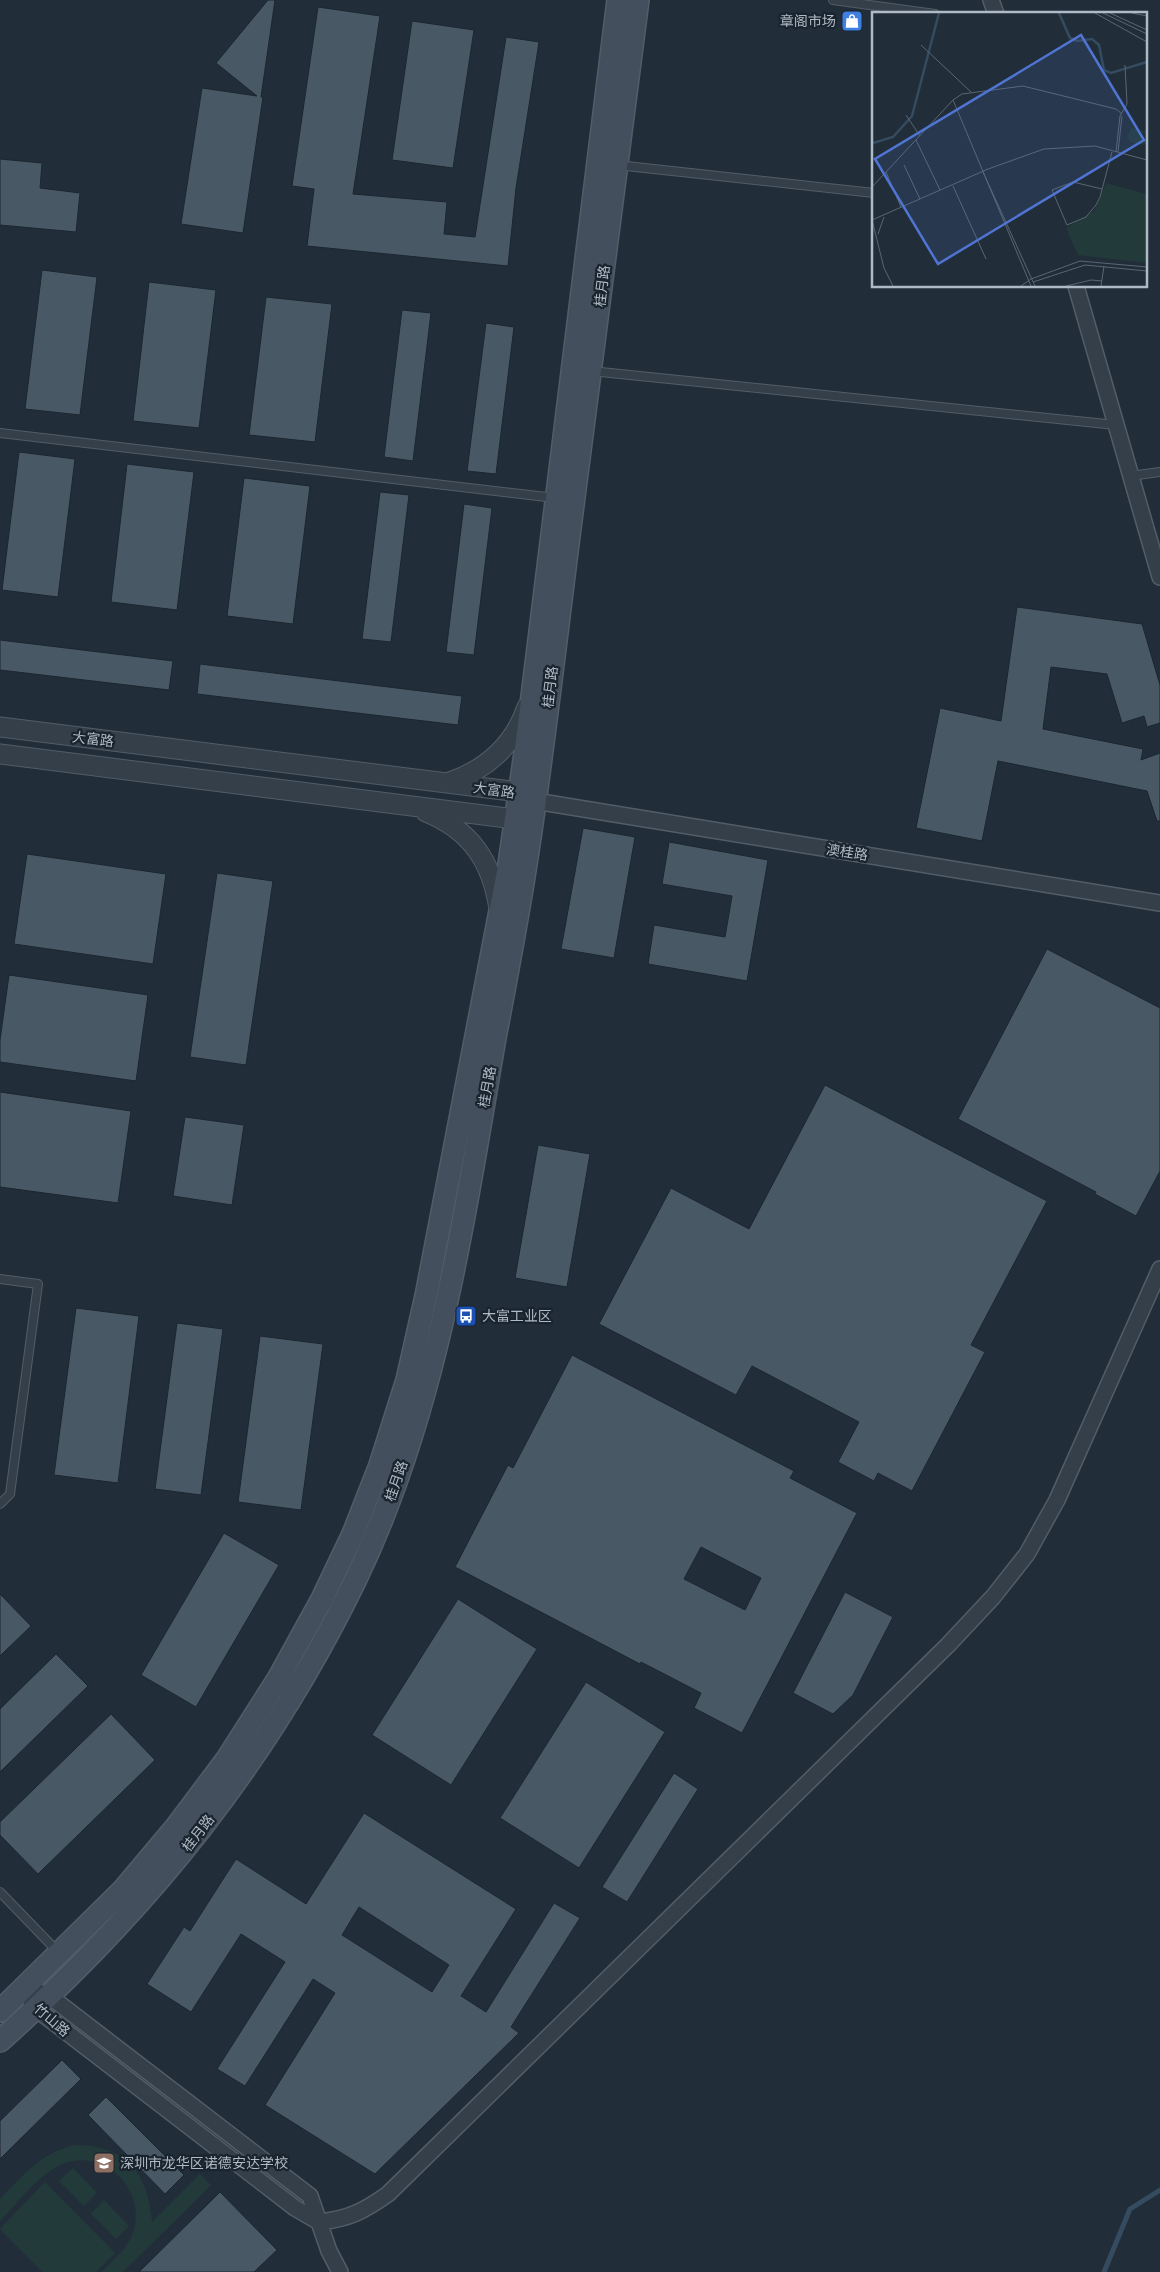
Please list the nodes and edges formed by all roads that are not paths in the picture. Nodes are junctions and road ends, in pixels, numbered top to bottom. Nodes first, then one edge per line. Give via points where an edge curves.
1 (618, 0) edge
2 (638, 0) edge
3 (834, 0) edge
4 (991, 0) edge
5 (921, 12) edge
6 (995, 12) edge
7 (617, 165) junction
8 (872, 193) edge
9 (1077, 288) edge
10 (591, 371) junction
11 (1116, 425) junction
12 (0, 433) edge
13 (1160, 472) edge
14 (1130, 476) junction
15 (556, 498) junction
16 (1160, 578) edge
17 (532, 694) junction
18 (0, 727) edge
19 (0, 754) edge
20 (363, 773) junction
21 (446, 783) junction
22 (527, 797) junction
23 (360, 799) junction
24 (409, 805) junction
25 (515, 819) junction
26 (1160, 903) edge
27 (499, 913) junction
28 (1160, 1269) edge
29 (0, 1279) edge
30 (0, 1504) edge
31 (0, 1892) edge
32 (60, 1953) junction
33 (25, 1987) junction
34 (41, 2001) junction
35 (0, 2011) edge
36 (0, 2041) edge
37 (319, 2222) junction
38 (340, 2272) edge

1 - 15 main road, 桂月路
2 - 7 main road, 桂月路
3 - 5 lane
4 - 6 street
7 - 8 lane
7 - 10 main road, 桂月路
9 - 11 street
10 - 11 lane
10 - 22 main road, 桂月路
11 - 14 street
12 - 15 lane
13 - 14 lane
14 - 16 street
15 - 17 main road, 桂月路
17 - 21 street via 516,730 500,754 467,776
17 - 22 main road, 桂月路
18 - 20 street, 大富路
19 - 23 street, 大富路
20 - 21 street, 大富路
20 - 23 street
21 - 22 street, 大富路
22 - 25 main road, 桂月路
22 - 26 street, 澳桂路
22 - 34 main road, 桂月路 via 526,866 456,1262 439,1342 388,1506 318,1652 232,1788 138,1905
23 - 24 street, 大富路
24 - 25 street, 大富路
24 - 27 street via 448,824 472,843 486,862 495,884
25 - 27 main road, 桂月路
27 - 32 main road, 桂月路 via 407,1380 353,1534 278,1679 226,1759 124,1890
28 - 37 street via 1057,1500 1027,1554 993,1597 948,1645 388,2194 366,2210 342,2219
29 - 30 lane via 38,1284 10,1494
31 - 32 lane
32 - 33 main road, 桂月路
33 - 34 street, 竹山路
33 - 35 main road, 桂月路
34 - 36 main road, 桂月路
34 - 37 street, 竹山路 via 287,2202
37 - 38 street

